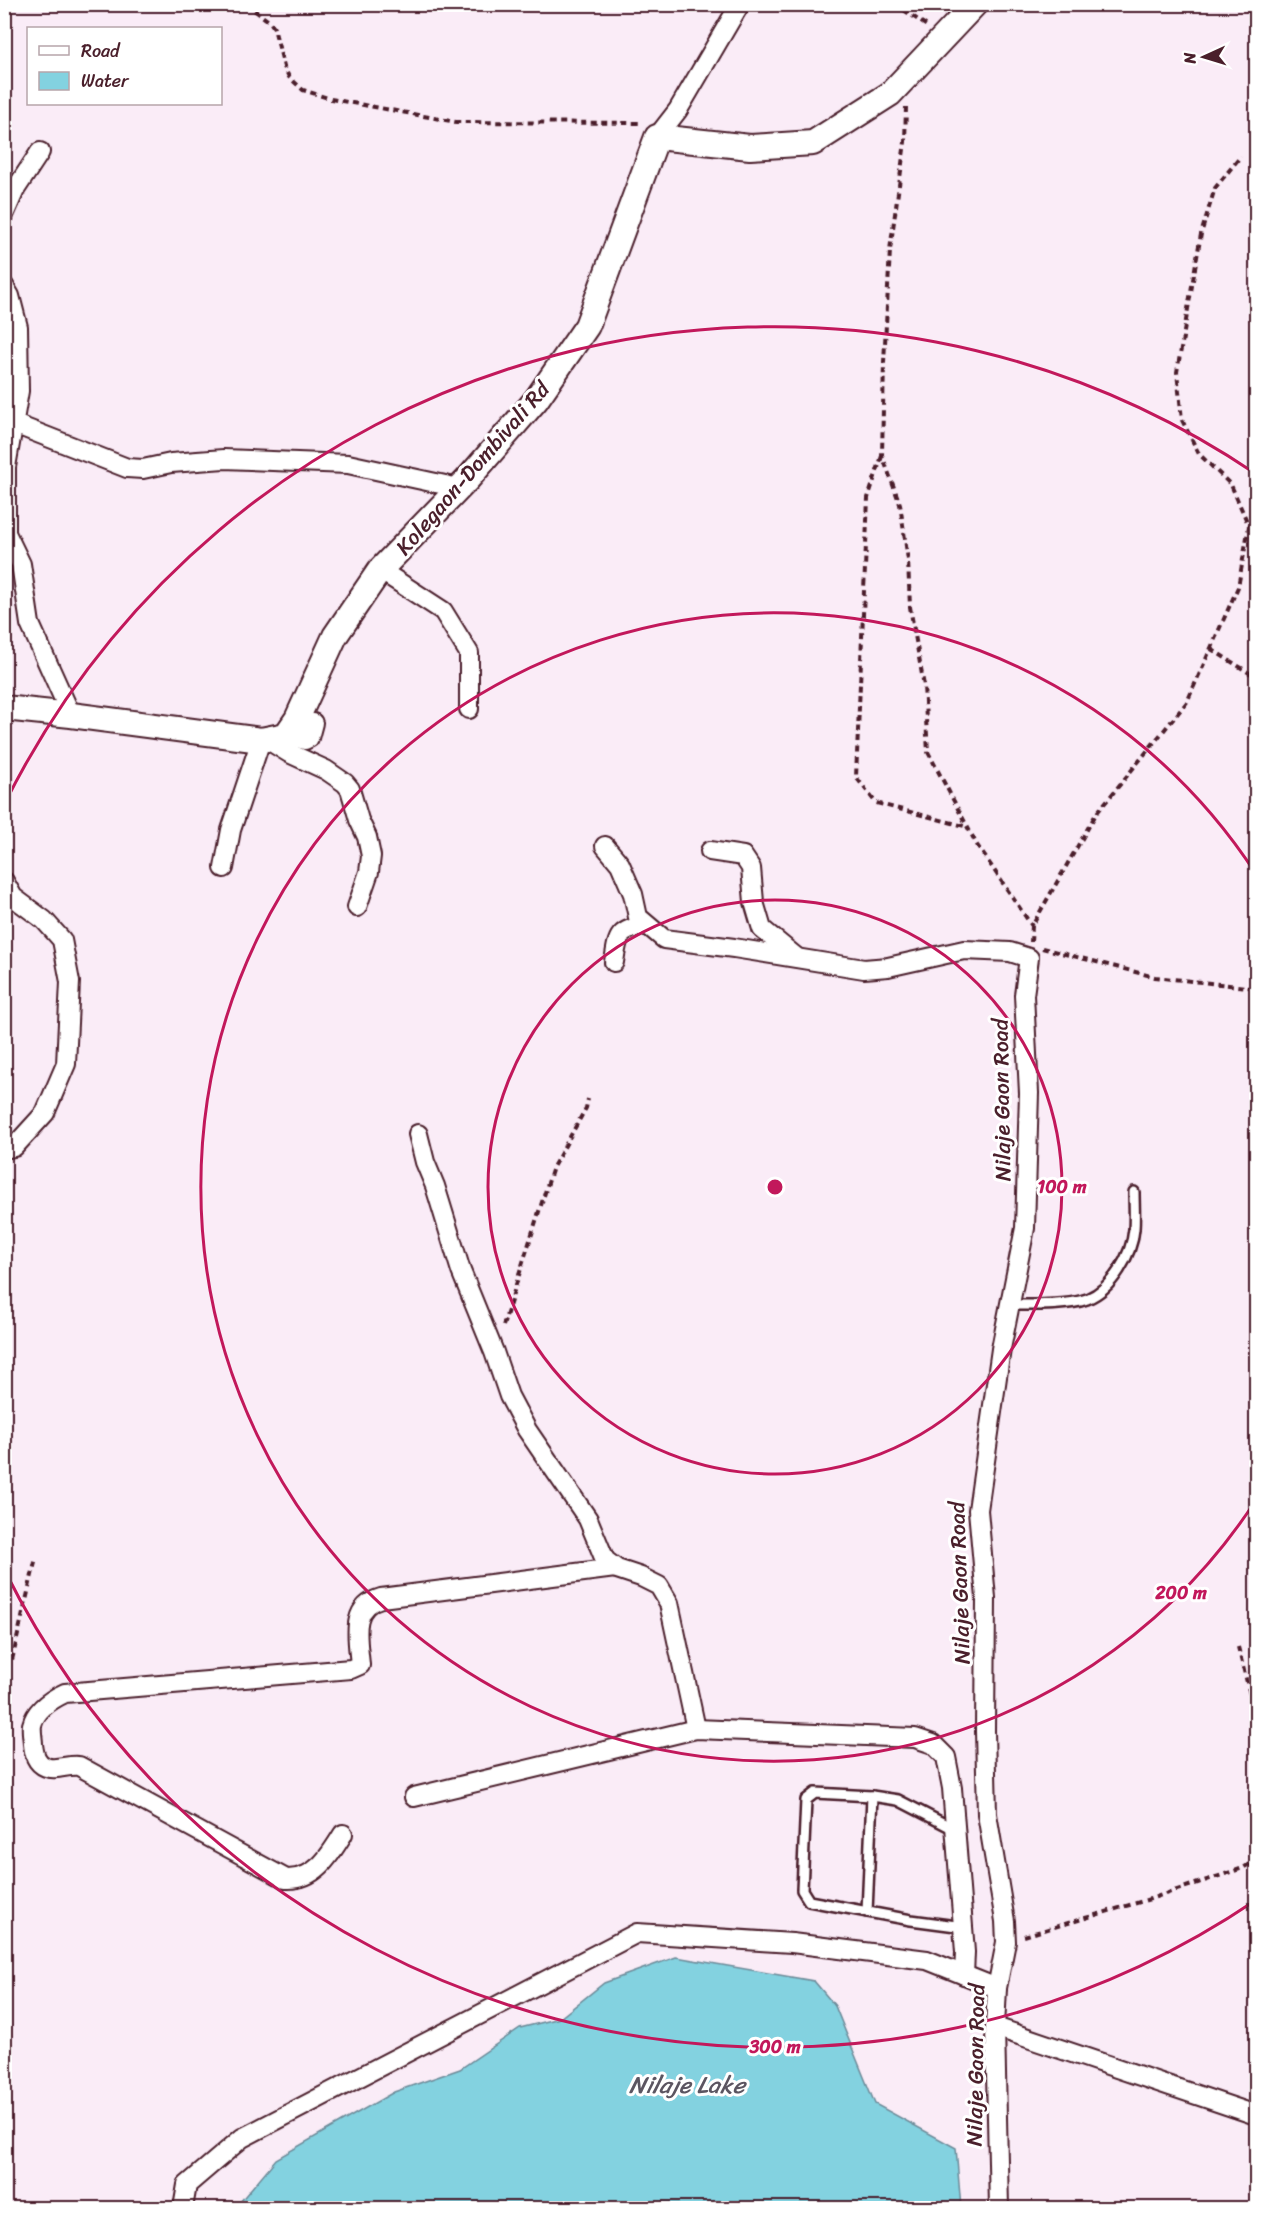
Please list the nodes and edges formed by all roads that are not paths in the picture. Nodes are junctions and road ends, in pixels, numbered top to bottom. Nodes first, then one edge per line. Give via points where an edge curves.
1 (740, 4) edge
2 (975, 4) edge
3 (663, 130) junction
4 (40, 152) dead end
5 (4, 215) edge
6 (4, 286) edge
7 (11, 359) edge
8 (12, 423) junction
9 (459, 488) junction
10 (8, 548) edge
11 (380, 570) junction
12 (4, 708) edge
13 (469, 709) dead end
14 (71, 715) junction
15 (313, 723) dead end
16 (272, 738) junction
17 (605, 846) dead end
18 (710, 851) dead end
19 (224, 868) dead end
20 (4, 881) edge
21 (357, 907) dead end
22 (646, 925) junction
23 (797, 958) junction
24 (614, 962) dead end
25 (417, 1134) dead end
26 (4, 1149) edge
27 (1134, 1192) dead end
28 (1010, 1305) junction
29 (615, 1568) junction
30 (696, 1729) junction
31 (872, 1796) junction
32 (414, 1797) dead end
33 (954, 1804) junction
34 (987, 1807) junction
35 (956, 1830) junction
36 (343, 1834) dead end
37 (867, 1911) junction
38 (964, 1927) junction
39 (964, 1975) junction
40 (997, 1988) junction
41 (995, 2026) junction
42 (1257, 2115) edge
43 (183, 2208) edge
44 (999, 2208) edge

1 - 3 street
2 - 3 street via 890,94 813,142 750,147
3 - 9 street, Kolegaon-Dombivali Rd via 587,326 536,400
4 - 5 street
6 - 7 street via 18,327
7 - 8 street via 19,391
8 - 9 street via 127,468 224,459 348,464
8 - 10 street via 6,467
9 - 11 street, Kolegaon-Dombivali Rd
10 - 14 street via 21,564 30,624
11 - 13 street via 443,610 470,652
11 - 16 street, Kolegaon-Dombivali Rd via 335,636 297,719
12 - 14 street
14 - 16 street
15 - 16 street via 305,740
16 - 19 street via 231,830
16 - 21 street via 289,753 326,770 350,789 371,856
17 - 22 street via 620,864 638,917
18 - 23 street via 743,856 751,868 754,902 762,929
20 - 26 street via 13,897 44,920 62,940 70,982 66,1064 45,1113 14,1147
22 - 23 street via 664,939
22 - 24 street via 627,929 618,936
23 - 28 street, Nilaje Gaon Road via 864,969 888,968 964,950 1030,951 1024,995 1029,1093 1025,1228
25 - 29 street via 461,1271 509,1396 527,1430 588,1519 605,1560
27 - 28 lane via 1134,1231 1125,1259 1100,1293 1086,1300
28 - 34 street, Nilaje Gaon Road via 978,1510 986,1598
29 - 30 street via 659,1586 669,1603
29 - 36 street via 368,1601 360,1613 357,1631 360,1665 351,1669 65,1693 52,1698 32,1725 34,1754 41,1764 49,1768 79,1766 286,1879 299,1880 313,1874
30 - 32 street
30 - 33 street via 915,1738 933,1744 946,1756
31 - 35 lane via 898,1800
31 - 37 lane
31 - 37 lane via 815,1793 806,1800 802,1890 809,1901
33 - 34 street
33 - 35 street
34 - 40 street, Nilaje Gaon Road via 1005,1921 1006,1942
35 - 38 street
37 - 38 lane
38 - 39 street
39 - 40 street
39 - 43 street via 927,1960 792,1943 637,1933 242,2138 187,2185
40 - 41 street, Nilaje Gaon Road
41 - 42 street
41 - 44 street, Nilaje Gaon Road

